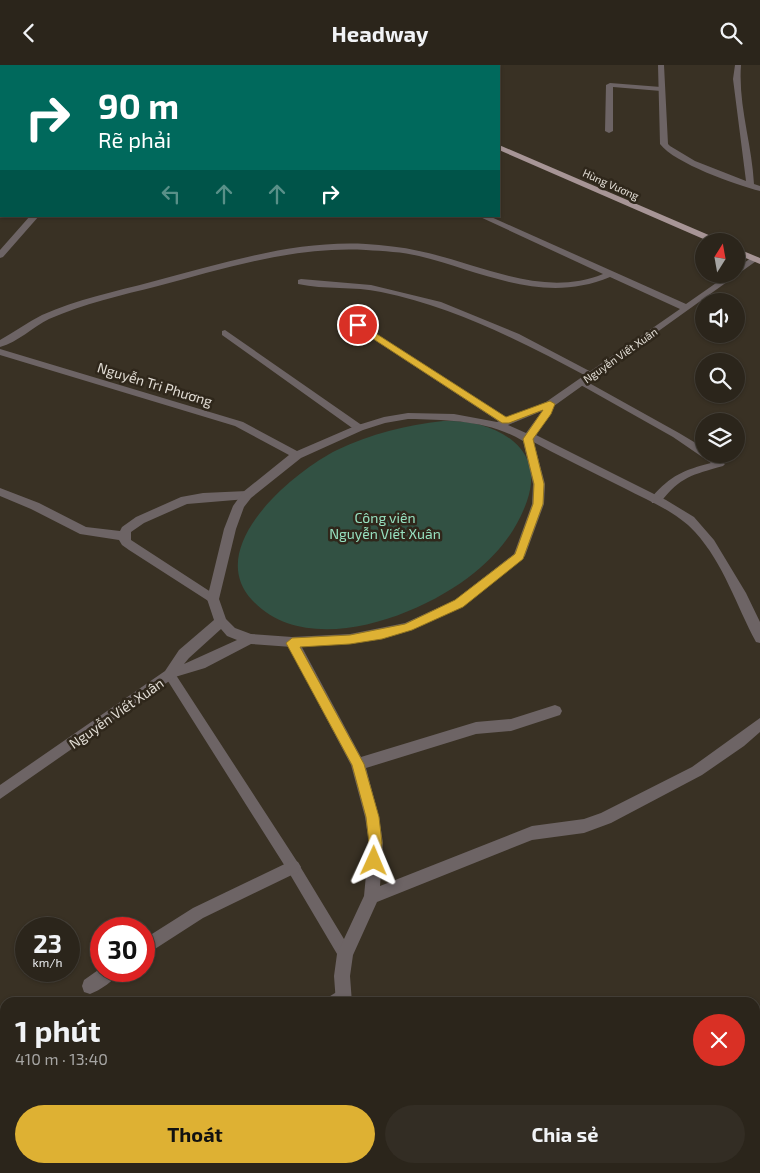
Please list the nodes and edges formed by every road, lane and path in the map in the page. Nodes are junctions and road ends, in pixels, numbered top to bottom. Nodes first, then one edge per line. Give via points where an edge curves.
1 (661, 65) edge
2 (738, 65) edge
3 (609, 77) dead end
4 (610, 85) junction
5 (661, 89) junction
6 (609, 131) dead end
7 (500, 147) edge
8 (750, 185) junction
9 (760, 189) edge
10 (34, 217) edge
11 (484, 217) edge
12 (697, 233) edge
13 (0, 255) edge
14 (745, 255) edge
15 (758, 260) edge
16 (745, 267) edge
17 (610, 274) junction
18 (301, 282) dead end
19 (721, 283) edge
20 (686, 308) junction
21 (358, 325) dead end
22 (225, 333) dead end
23 (0, 344) edge
24 (0, 352) edge
25 (592, 375) junction
26 (582, 382) junction
27 (550, 404) junction
28 (502, 423) junction
29 (359, 428) junction
30 (529, 437) junction
31 (695, 447) edge
32 (297, 455) junction
33 (719, 463) edge
34 (0, 492) edge
35 (247, 495) junction
36 (656, 500) junction
37 (124, 536) junction
38 (213, 599) junction
39 (221, 621) junction
40 (760, 638) edge
41 (250, 639) junction
42 (292, 643) junction
43 (171, 674) junction
44 (555, 711) dead end
45 (758, 729) edge
46 (358, 764) junction
47 (0, 793) edge
48 (293, 867) junction
49 (372, 897) junction
50 (155, 941) edge
51 (345, 954) junction
52 (97, 982) edge
53 (90, 987) dead end
54 (340, 997) edge

1 - 5 street
2 - 8 street via 738,92 750,165
3 - 4 street
4 - 5 street
4 - 6 street
5 - 8 street via 667,148 692,163
7 - 12 main road, Hùng Vương
8 - 9 street
10 - 13 street
11 - 17 street
14 - 15 main road
15 - 16 street, Nguyễn Viết Xuân
17 - 20 street
17 - 23 street via 588,283 554,285 518,281 418,253 366,247 316,248 249,259 106,297 46,317
18 - 25 street via 366,287 419,298 498,326
19 - 20 street, Nguyễn Viết Xuân
20 - 25 street, Nguyễn Viết Xuân
21 - 28 street
22 - 29 street
24 - 32 street, Nguyễn Tri Phương via 239,424
25 - 26 street, Nguyễn Viết Xuân
26 - 27 street, Nguyễn Viết Xuân
26 - 31 lane
27 - 28 street, Nguyễn Viết Xuân
27 - 30 street
28 - 29 street via 444,415 408,415
28 - 30 street
29 - 32 street
30 - 36 street
30 - 42 street via 539,484 538,504 520,556 459,603 408,627 350,639
32 - 35 street
33 - 36 lane via 681,474
34 - 37 street via 84,531
35 - 37 street via 185,500 140,520
35 - 38 street via 230,529
36 - 40 street via 691,521 706,539 753,617
37 - 38 street via 133,547
38 - 39 street
39 - 41 street via 231,632
39 - 43 street, Nguyễn Viết Xuân via 184,654
41 - 42 street
41 - 43 street
42 - 46 street
43 - 47 street, Nguyễn Viết Xuân
43 - 48 lane
44 - 46 street via 511,725 476,728
45 - 49 street via 697,771 595,823 532,833
46 - 49 street via 376,843
48 - 50 street via 198,913
48 - 51 lane
49 - 51 street
51 - 54 street
52 - 53 street

